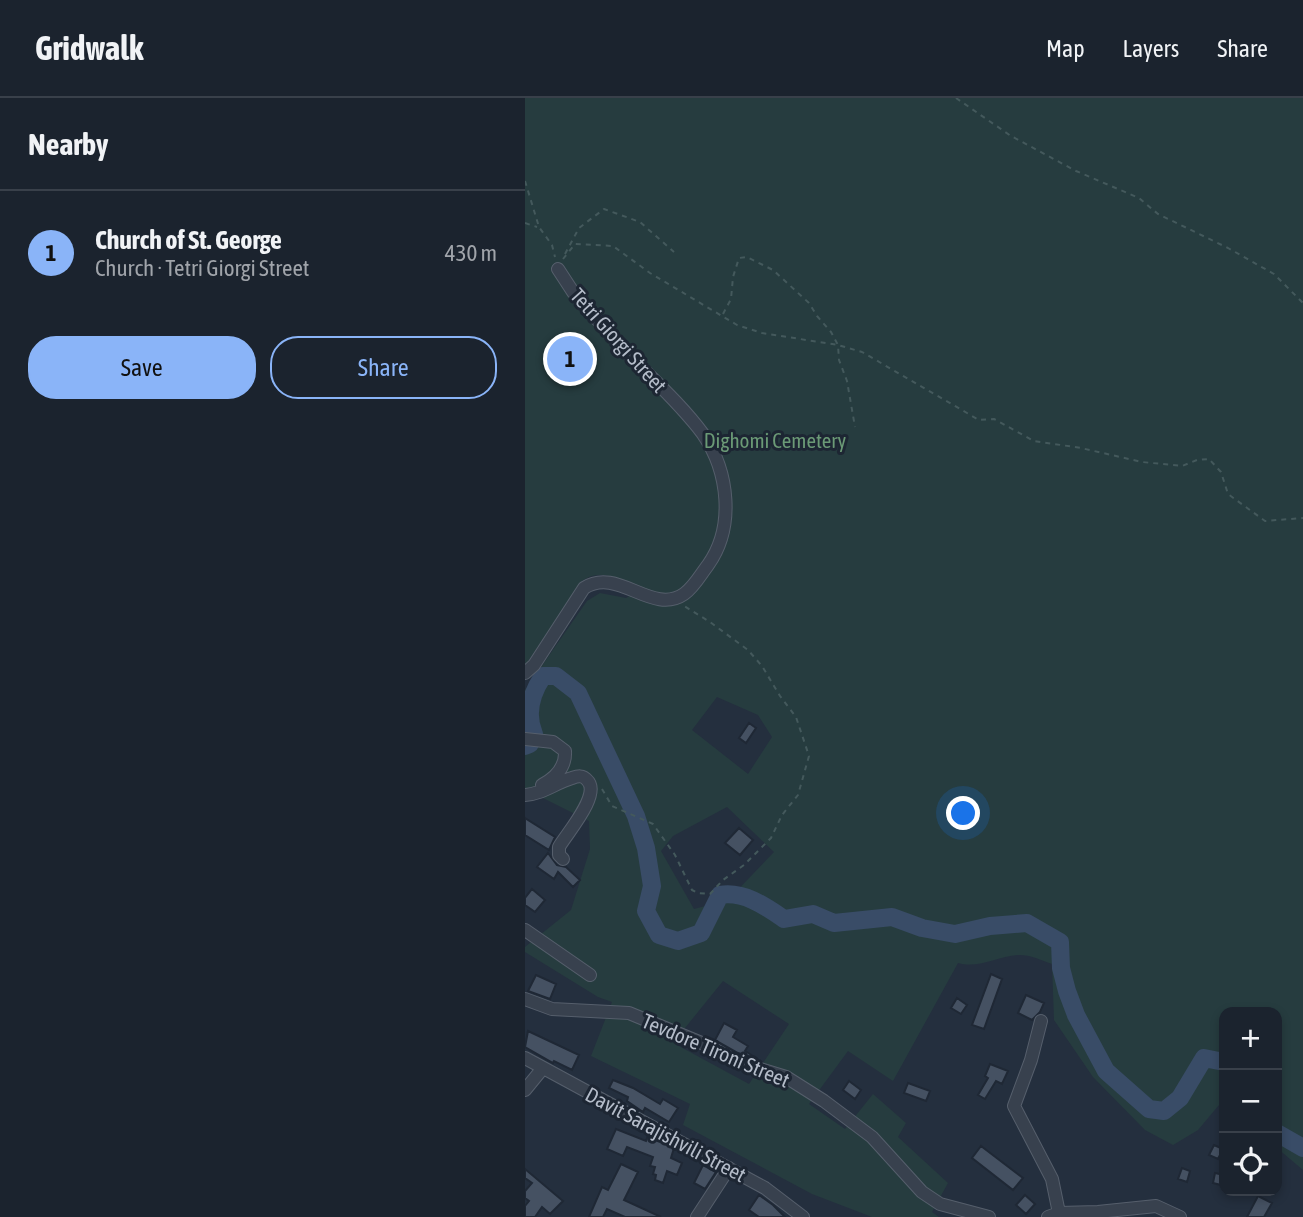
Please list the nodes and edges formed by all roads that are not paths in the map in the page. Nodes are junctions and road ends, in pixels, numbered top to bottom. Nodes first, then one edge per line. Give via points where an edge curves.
1 (558, 269) road end
2 (525, 673) edge
3 (525, 739) edge
4 (525, 789) edge
5 (525, 795) edge
6 (563, 859) dead end
7 (525, 930) edge
8 (590, 975) dead end
9 (525, 999) edge
10 (1041, 1021) dead end
11 (525, 1058) edge
12 (543, 1068) junction
13 (525, 1090) edge
14 (729, 1168) junction
15 (1053, 1215) edge
16 (697, 1217) edge
17 (803, 1217) edge
18 (989, 1217) edge
19 (1180, 1217) edge

1 - 2 street, Tetri Giorgi Street via 573,292 704,436 725,492 725,529 715,555 684,594 658,599 594,581 583,588
3 - 4 street via 553,742 565,751 562,768 544,784
5 - 6 street via 574,777 589,780 591,796 559,847
7 - 8 street
9 - 18 street, Tevdore Tironi Street via 552,1009 629,1013 735,1061 786,1077 872,1137 922,1192 940,1204
10 - 15 street via 1014,1106 1052,1179
11 - 12 street, Davit Sarajishvili Street
12 - 13 street
12 - 14 street, Davit Sarajishvili Street
14 - 16 street
14 - 17 street, Davit Sarajishvili Street
15 - 19 street via 1156,1206

